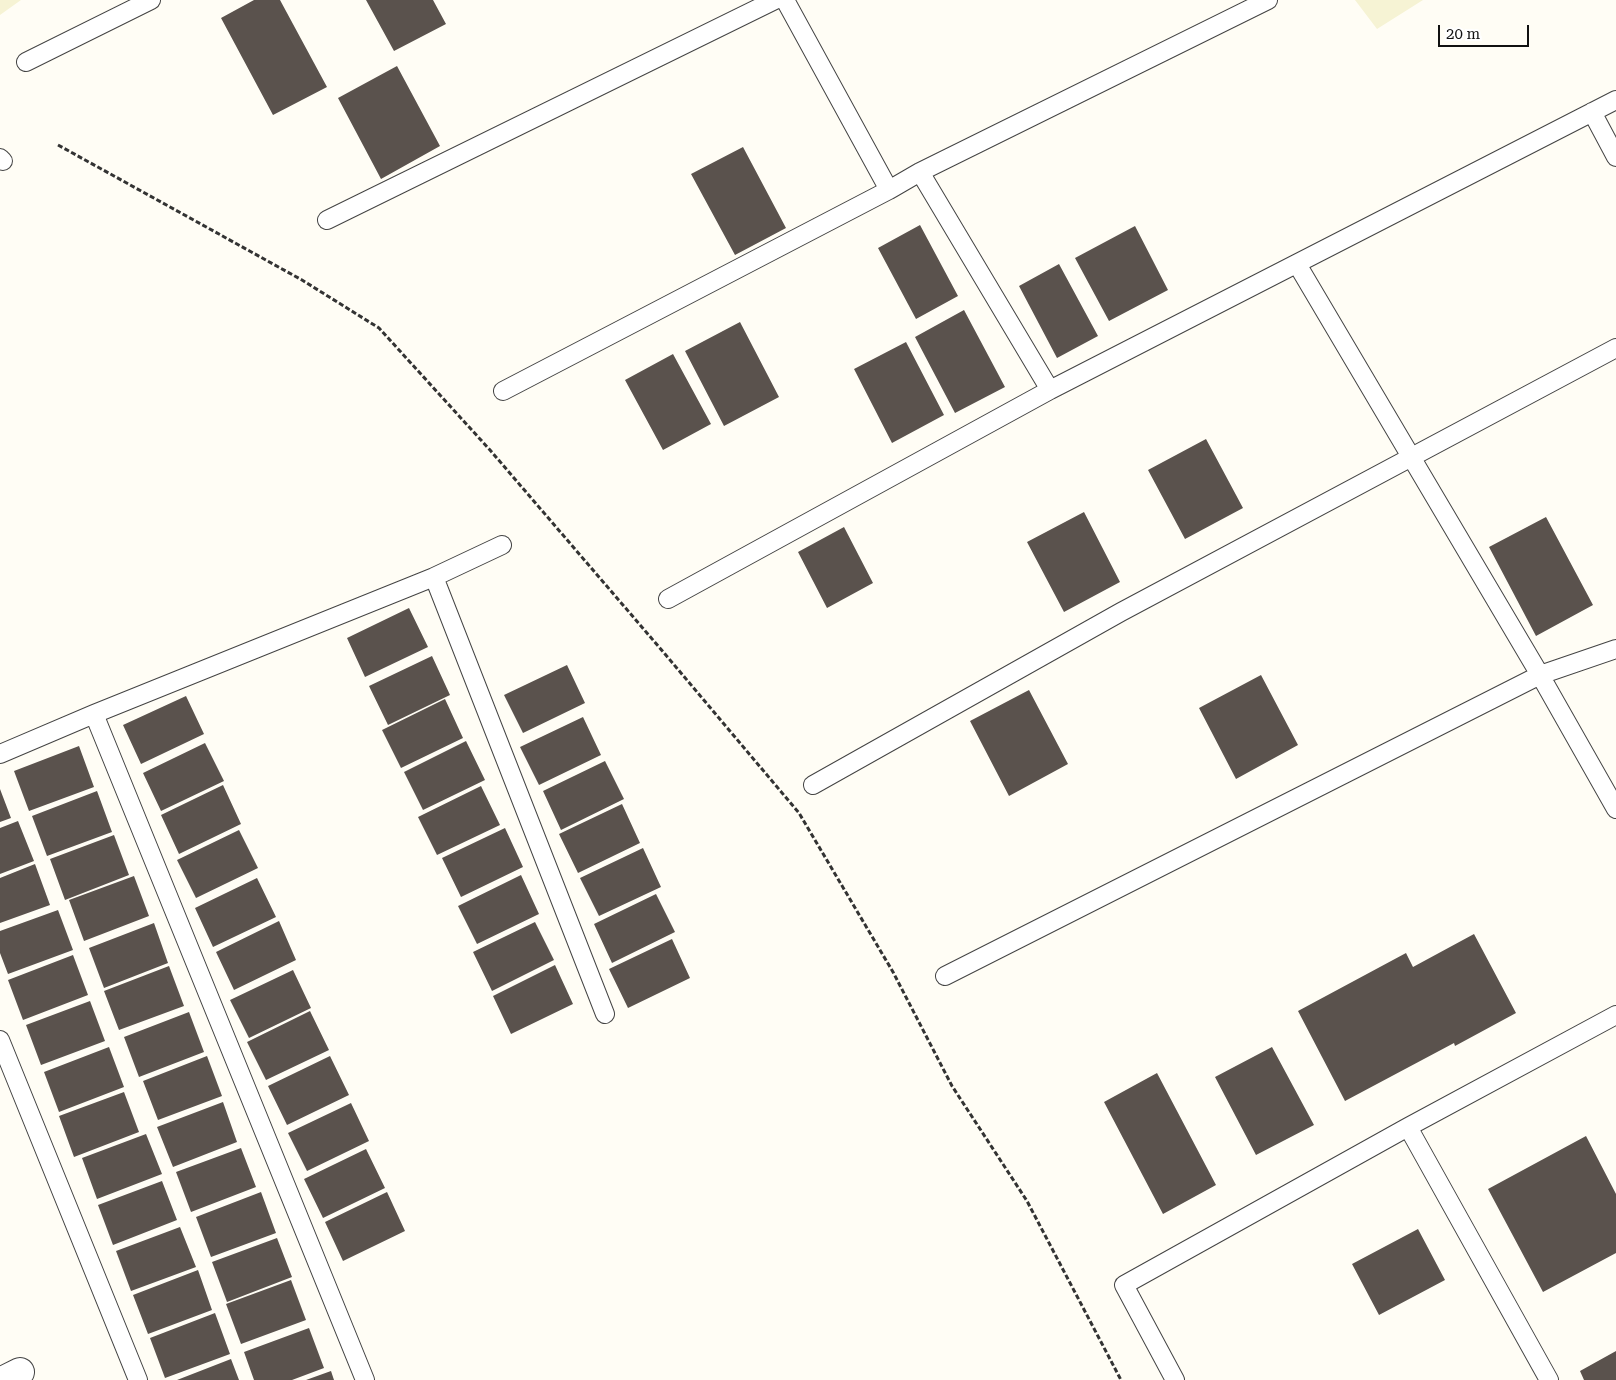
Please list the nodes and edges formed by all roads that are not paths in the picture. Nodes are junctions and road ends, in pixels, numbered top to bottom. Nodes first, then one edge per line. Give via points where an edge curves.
1 (151, 0) edge
2 (774, 0) edge
3 (785, 0) edge
4 (1268, 0) edge
5 (26, 62) dead end
6 (1616, 100) edge
7 (1592, 112) junction
8 (1616, 157) edge
9 (920, 172) junction
10 (889, 190) junction
11 (327, 220) dead end
12 (1296, 264) junction
13 (1616, 348) edge
14 (1050, 390) junction
15 (503, 391) dead end
16 (1411, 457) junction
17 (502, 544) dead end
18 (434, 577) junction
19 (668, 599) dead end
20 (1616, 649) edge
21 (1540, 675) junction
22 (94, 714) junction
23 (0, 754) edge
24 (813, 785) dead end
25 (1616, 809) edge
26 (945, 976) dead end
27 (605, 1014) dead end
28 (1616, 1015) edge
29 (0, 1040) edge
30 (1408, 1127) junction
31 (138, 1380) edge
32 (365, 1380) edge
33 (1175, 1380) edge
34 (1549, 1380) edge

1 - 5 lane
2 - 11 lane
3 - 10 lane
4 - 9 lane
6 - 7 lane
7 - 8 lane
7 - 12 lane
9 - 10 lane
9 - 14 lane
10 - 15 lane
12 - 14 lane
12 - 16 lane
13 - 16 lane
14 - 19 lane
16 - 21 lane
16 - 24 lane via 1121,612
17 - 18 lane
18 - 22 lane
18 - 27 lane
20 - 21 lane
21 - 25 lane
21 - 26 lane
22 - 23 lane
22 - 32 lane
28 - 30 lane
29 - 31 lane
30 - 33 lane via 1124,1284
30 - 34 lane

